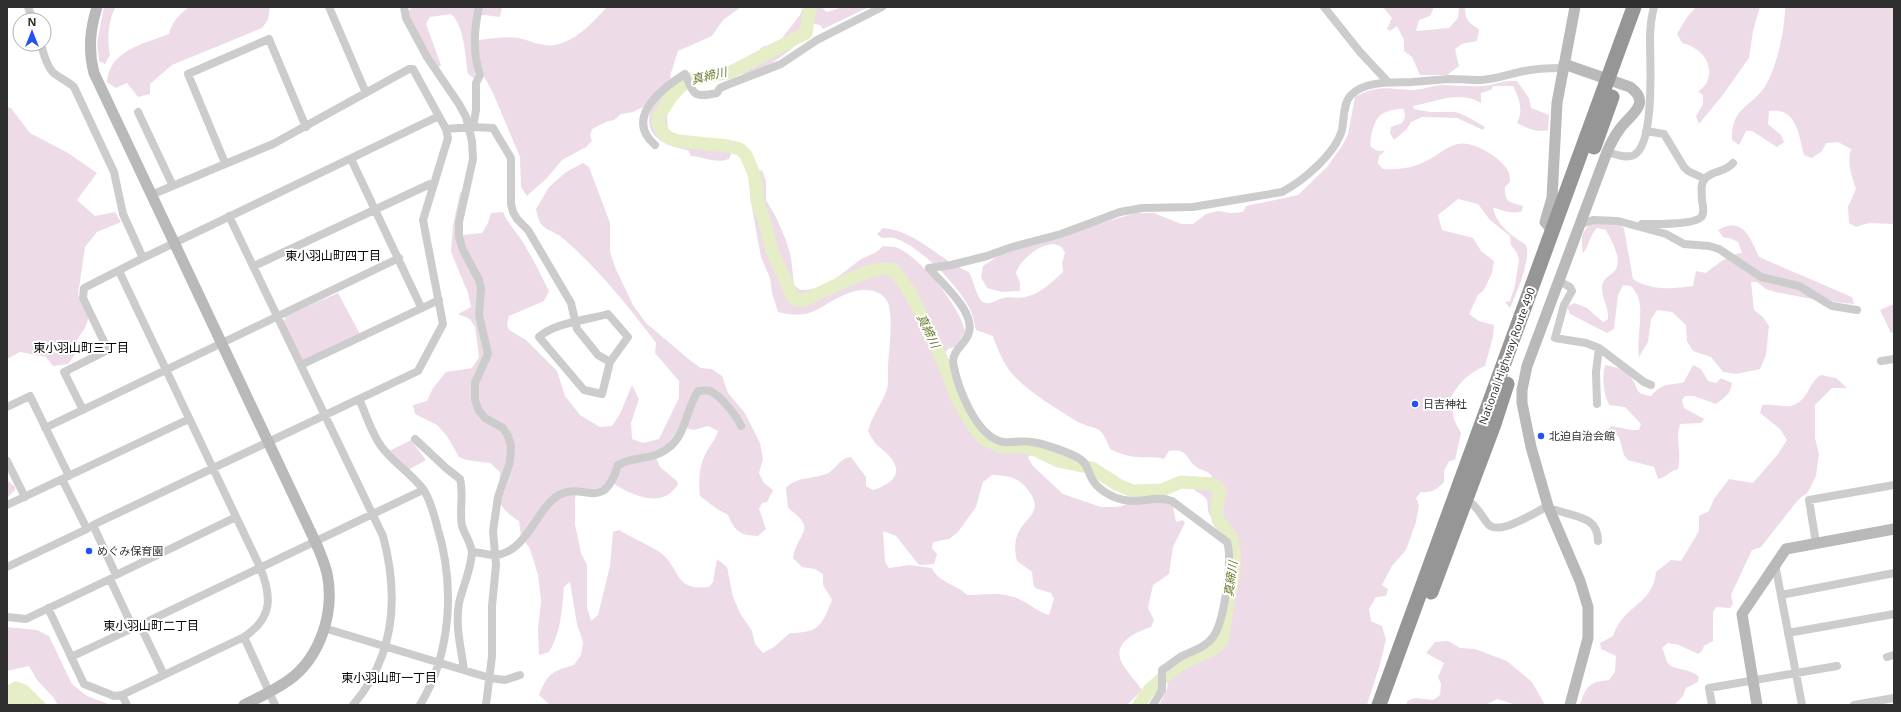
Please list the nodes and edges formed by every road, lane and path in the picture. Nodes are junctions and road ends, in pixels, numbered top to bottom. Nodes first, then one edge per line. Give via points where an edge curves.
1 (97, 7) edge
2 (329, 7) edge
3 (404, 7) edge
4 (479, 7) edge
5 (882, 7) edge
6 (1324, 7) edge
7 (1575, 7) edge
8 (1634, 7) edge
9 (1644, 7) edge
10 (1654, 7) edge
11 (44, 52) edge
12 (1564, 66) junction
13 (1613, 80) junction
14 (1388, 82) junction
15 (366, 93) junction
16 (138, 112) dead end
17 (439, 116) junction
18 (306, 127) junction
19 (471, 127) junction
20 (446, 129) junction
21 (1646, 130) junction
22 (655, 145) dead end
23 (1607, 152) junction
24 (351, 158) junction
25 (226, 163) junction
26 (1732, 163) dead end
27 (1705, 179) junction
28 (434, 184) junction
29 (173, 186) junction
30 (151, 195) junction
31 (375, 210) junction
32 (229, 216) junction
33 (1579, 225) junction
34 (1635, 225) junction
35 (1553, 231) junction
36 (173, 244) junction
37 (143, 258) junction
38 (399, 258) junction
39 (254, 266) junction
40 (119, 271) junction
41 (1559, 281) junction
42 (439, 300) junction
43 (422, 307) junction
44 (1857, 310) dead end
45 (278, 316) junction
46 (576, 323) junction
47 (221, 343) junction
48 (1599, 348) junction
49 (1894, 359) edge
50 (1881, 361) dead end
51 (610, 362) junction
52 (301, 365) junction
53 (166, 369) junction
54 (1651, 385) dead end
55 (359, 399) junction
56 (1597, 404) dead end
57 (7, 408) edge
58 (83, 410) junction
59 (325, 415) junction
60 (189, 419) junction
61 (741, 426) dead end
62 (45, 428) junction
63 (415, 439) dead end
64 (267, 442) junction
65 (7, 461) edge
66 (213, 469) junction
67 (65, 478) junction
68 (1894, 485) edge
69 (423, 490) junction
70 (25, 497) junction
71 (1461, 498) junction
72 (7, 505) edge
73 (1550, 508) junction
74 (372, 514) junction
75 (236, 517) junction
76 (1894, 529) edge
77 (315, 541) junction
78 (1598, 541) dead end
79 (1816, 543) junction
80 (472, 552) junction
81 (495, 556) junction
82 (1775, 564) junction
83 (7, 567) edge
84 (260, 567) junction
85 (1894, 573) edge
86 (1781, 595) junction
87 (48, 608) junction
88 (1894, 614) edge
89 (7, 617) edge
90 (324, 628) junction
91 (1788, 633) junction
92 (244, 637) junction
93 (385, 646) junction
94 (71, 657) junction
95 (439, 663) junction
96 (1836, 666) dead end
97 (464, 670) junction
98 (1796, 673) junction
99 (163, 674) junction
100 (520, 674) dead end
101 (490, 678) junction
102 (1753, 680) junction
103 (270, 693) junction
104 (122, 695) junction
105 (1894, 698) edge
106 (127, 705) edge
107 (244, 705) edge
108 (275, 705) edge
109 (353, 705) edge
110 (420, 705) edge
111 (486, 705) edge
112 (1153, 705) edge
113 (1379, 705) edge
114 (1390, 705) edge
115 (1570, 705) edge
116 (1712, 705) edge
117 (1757, 705) edge
118 (1802, 705) edge
119 (1854, 705) edge

1 - 30 street via 90,36 90,56 94,74
2 - 15 street
3 - 19 street via 406,18 426,57 459,104
4 - 19 street via 475,38 476,64 480,75 476,83 476,110
5 - 22 street via 817,40 781,64 726,85 717,93 701,96 695,94 685,74 660,93 644,116 643,129 647,138
6 - 14 street
7 - 12 street
8 - 13 highway, National Highway Route 490
9 - 13 highway, National Highway Route 490
10 - 21 street via 1650,25 1651,88
11 - 37 street via 54,74 74,87 114,172 123,214
12 - 13 street
12 - 14 street via 1483,80
12 - 35 street via 1555,123 1552,198 1545,222
13 - 23 street via 1635,90 1639,105 1619,129
13 - 35 highway, National Highway Route 490
13 - 71 highway, National Highway Route 490 via 1494,424
14 - 112 street via 1376,84 1351,95 1347,100 1336,144 1307,176 1282,192 1193,207 1142,208 1120,212 1060,234 987,256 929,268 958,300 969,322 969,333 954,353 953,362 962,392 977,423 989,435 1004,442 1032,442 1074,456 1082,460 1097,486 1110,495 1125,500 1162,497 1172,501 1227,542 1230,549 1230,569 1218,628 1209,642 1162,670 1162,690
15 - 17 street via 413,69
15 - 18 street
16 - 29 street
17 - 20 street
17 - 24 street
18 - 25 street
18 - 25 street via 270,39 188,74
19 - 20 street
19 - 46 street via 493,128 511,158 513,212 528,230 565,292
19 - 81 street via 474,159 459,222 459,237 479,280 479,315 488,354 475,383 475,400 485,418 503,428 511,446 510,462 498,497 493,531
20 - 28 street via 448,138
21 - 23 street via 1640,151 1633,156
21 - 27 street via 1664,134 1688,172
23 - 33 street
24 - 31 street
24 - 32 street
25 - 29 street
26 - 27 street via 1725,170
27 - 34 street via 1702,187 1702,216 1698,219 1670,224
28 - 31 street
28 - 42 street via 423,220
29 - 30 street
30 - 36 street
31 - 38 street
31 - 39 street
32 - 36 street
32 - 39 street
33 - 34 street via 1604,219
33 - 41 street
34 - 44 street via 1666,234 1684,244 1719,249 1761,277 1799,286 1832,306
35 - 71 highway, National Highway Route 490
36 - 37 street
36 - 47 street
37 - 40 street
38 - 43 street
38 - 45 street
39 - 45 street
40 - 53 street
40 - 58 street via 84,288 83,298 108,350 64,372
41 - 48 street via 1572,291 1564,305 1555,338 1573,340
41 - 73 street via 1527,366 1522,390 1531,447
42 - 43 street
42 - 55 street via 443,324 418,371
43 - 52 street
45 - 47 street
45 - 52 street
46 - 51 street via 577,329 598,355
46 - 51 street via 608,314 628,337
46 - 51 street via 556,327 539,337 584,390 602,394
47 - 53 street
47 - 64 street
48 - 54 street
48 - 56 street via 1596,372
49 - 50 street
52 - 59 street
53 - 58 street
53 - 60 street
55 - 59 street
55 - 69 street via 380,445
57 - 62 street via 30,396
58 - 62 street
59 - 64 street
59 - 74 street
60 - 66 street
60 - 67 street
61 - 81 street via 732,411 712,392 698,391 688,409 682,433 676,442 660,453 633,459 618,466 612,482 603,491 590,494 568,492 559,495 551,501 536,524 517,544 503,554
62 - 67 street
63 - 80 street via 460,479 462,526 472,546
64 - 66 street
64 - 77 street
65 - 70 street
66 - 75 street
66 - 75 street via 93,525 116,575
67 - 70 street
67 - 83 street via 87,529
68 - 79 street via 1809,500
69 - 74 street
69 - 95 street via 442,542 448,576 446,632
70 - 72 street
71 - 73 street via 1481,512 1491,527 1496,528
71 - 113 highway, National Highway Route 490
71 - 114 highway, National Highway Route 490
73 - 78 street via 1592,522 1598,533
73 - 115 street via 1588,607 1588,638
74 - 77 street
74 - 93 street via 385,543 393,588 392,617
75 - 84 street
76 - 79 street
77 - 84 street
77 - 90 street via 327,574 328,602
79 - 82 street via 1786,549
80 - 81 street
80 - 97 street via 472,564 462,594 457,629
81 - 101 street
82 - 86 street
82 - 102 street via 1742,614
84 - 92 street via 268,586 267,609 263,620
84 - 99 street via 140,625
85 - 86 street
86 - 91 street
87 - 89 street via 26,618
87 - 94 street
87 - 94 street via 110,579 130,621 133,628
88 - 91 street
90 - 93 street
90 - 103 street via 319,643 306,664
91 - 98 street
92 - 99 street
92 - 103 street
93 - 95 street
93 - 109 street via 368,686
94 - 104 street via 84,684 114,696
95 - 97 street
95 - 110 street
96 - 98 street
97 - 101 street
98 - 102 street
98 - 118 street
99 - 104 street
100 - 101 street via 504,680
101 - 111 street
102 - 116 street via 1709,688
102 - 117 street
103 - 107 street
103 - 108 street
104 - 106 street
105 - 119 street

